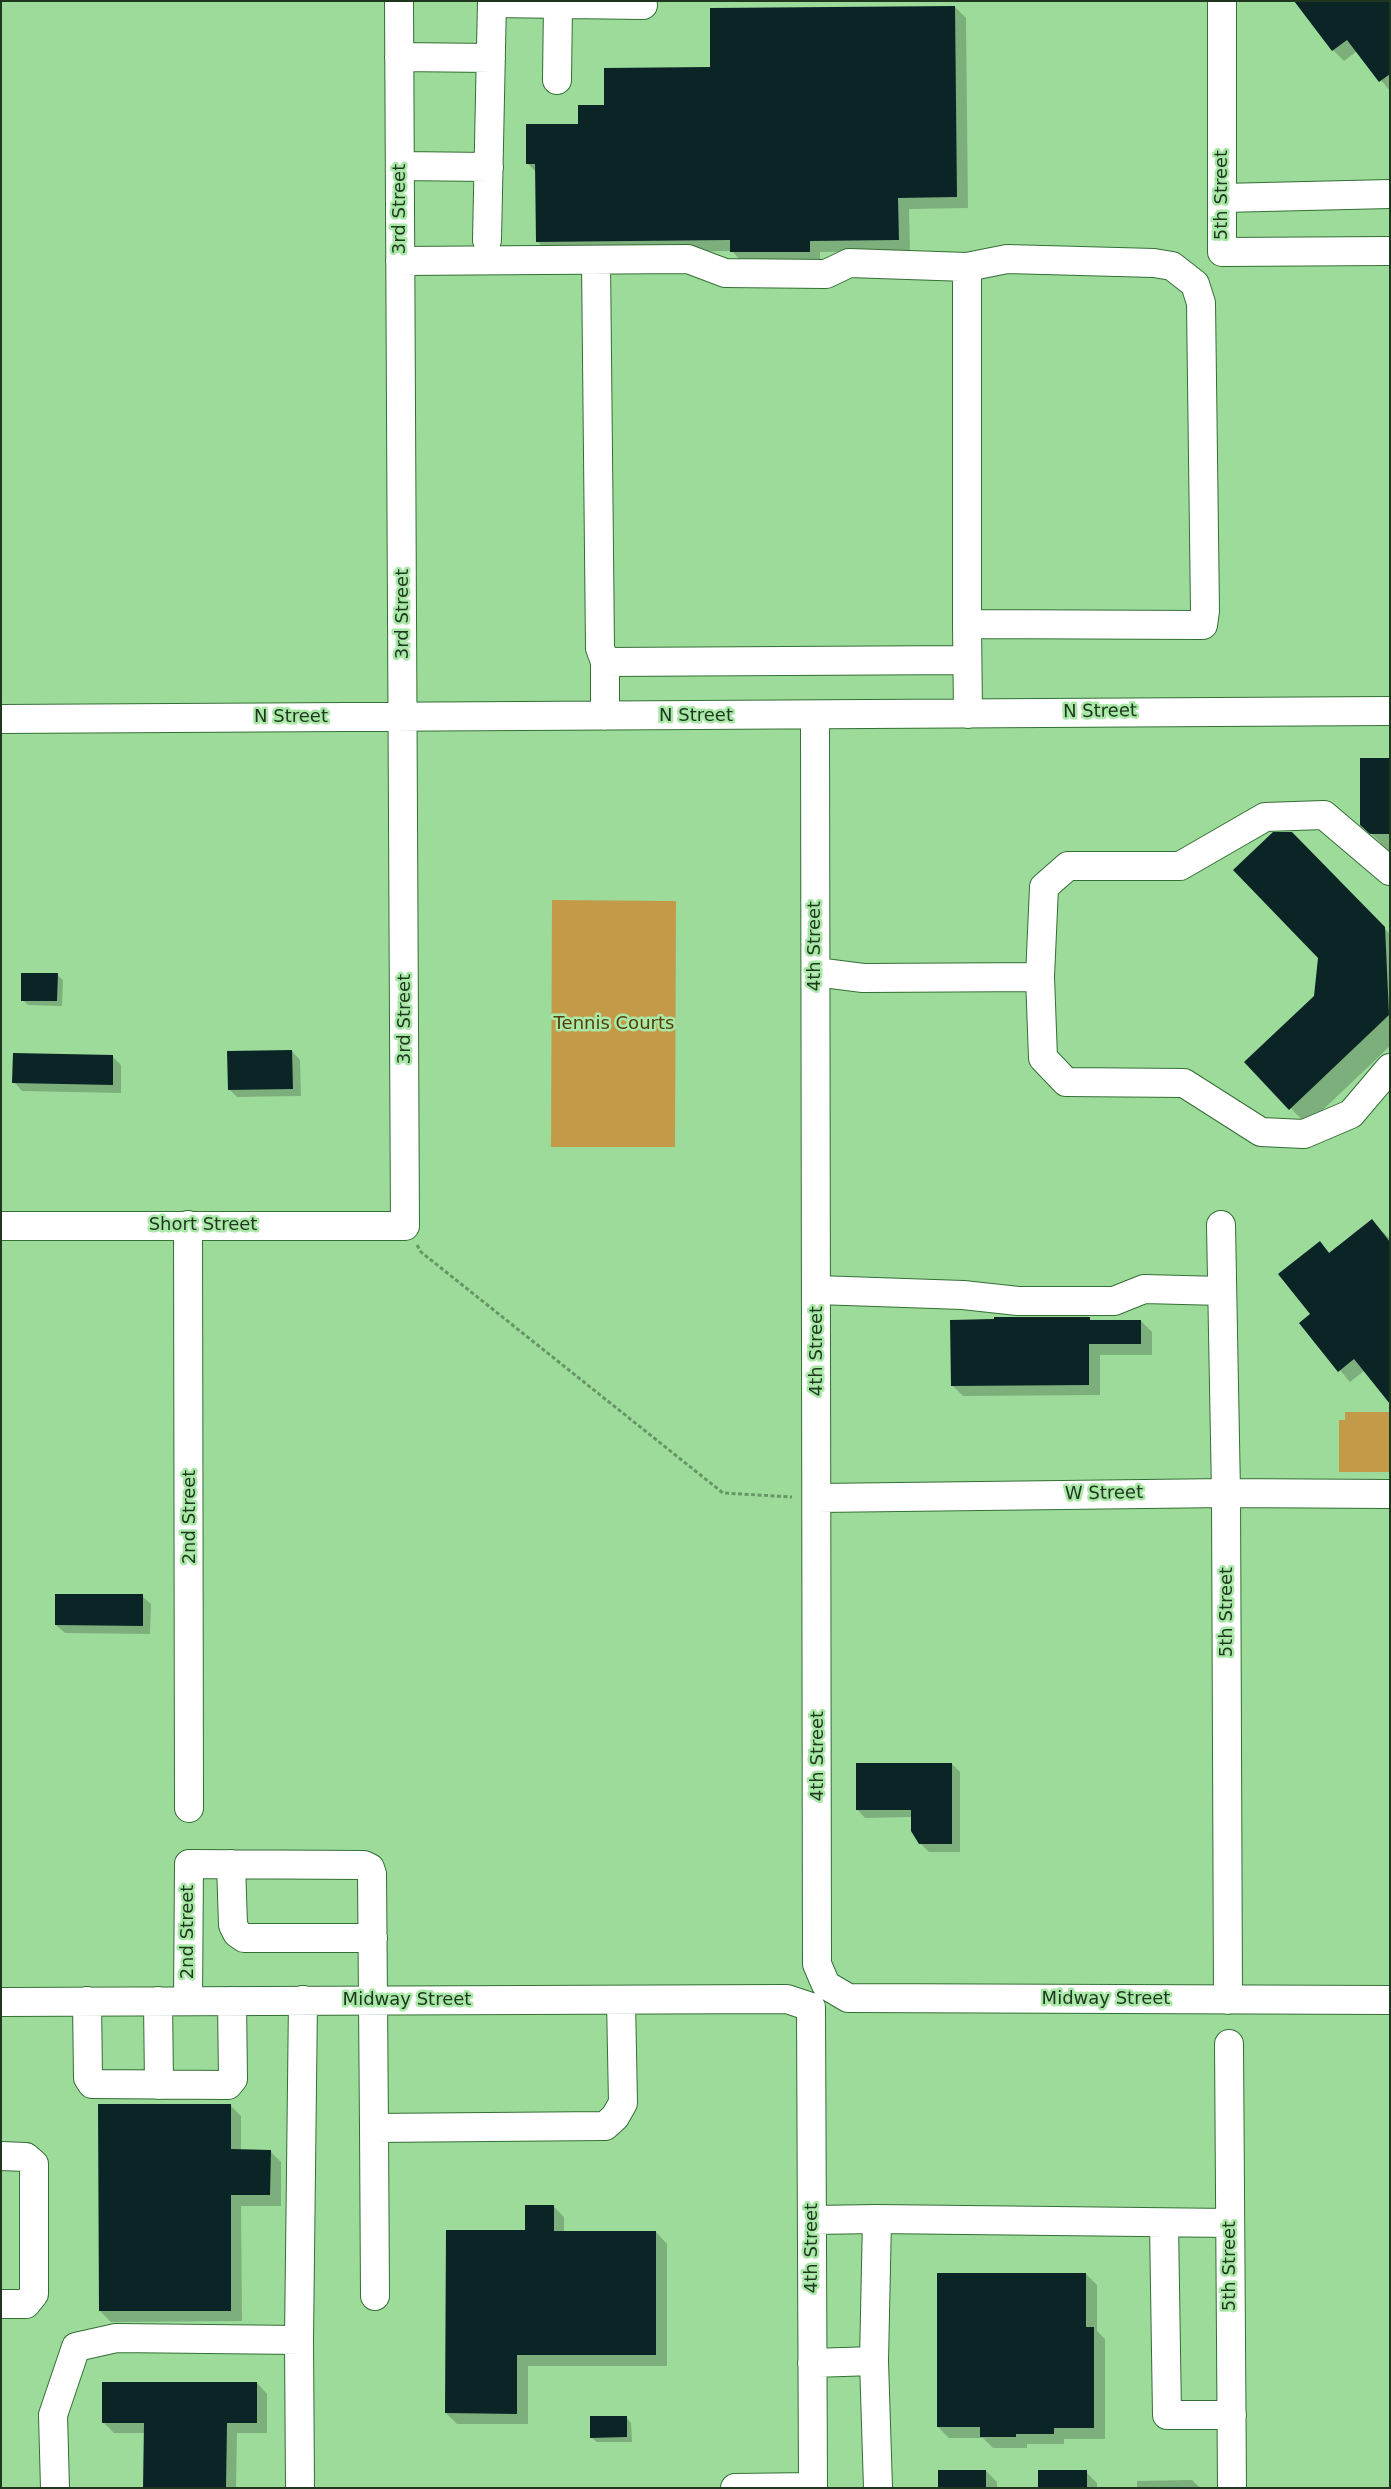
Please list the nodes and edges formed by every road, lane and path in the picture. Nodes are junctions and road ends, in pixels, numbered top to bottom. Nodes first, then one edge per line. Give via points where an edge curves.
1 (399, 1) edge
2 (1222, 1) edge
3 (492, 2) edge
4 (558, 4) junction
5 (643, 5) dead end
6 (399, 57) junction
7 (491, 58) junction
8 (557, 80) dead end
9 (400, 166) junction
10 (489, 167) junction
11 (1390, 194) edge
12 (1222, 198) junction
13 (487, 240) dead end
14 (1390, 251) edge
15 (596, 260) junction
16 (400, 261) junction
17 (967, 267) junction
18 (967, 624) junction
19 (967, 660) junction
20 (605, 662) junction
21 (1390, 711) edge
22 (968, 714) junction
23 (815, 715) junction
24 (404, 716) junction
25 (605, 716) junction
26 (1, 719) edge
27 (1390, 870) edge
28 (816, 972) junction
29 (1040, 977) junction
30 (1390, 1068) edge
31 (188, 1225) junction
32 (1221, 1225) dead end
33 (1, 1226) edge
34 (405, 1226) junction
35 (817, 1290) junction
36 (1222, 1291) junction
37 (1226, 1493) junction
38 (1390, 1494) edge
39 (818, 1498) junction
40 (189, 1808) dead end
41 (231, 1864) junction
42 (373, 1938) junction
43 (826, 1986) joint
44 (303, 2000) junction
45 (373, 2000) junction
46 (621, 2000) junction
47 (1228, 2000) junction
48 (1390, 2000) edge
49 (158, 2001) junction
50 (188, 2001) junction
51 (232, 2001) junction
52 (1, 2002) edge
53 (87, 2002) junction
54 (811, 2008) joint
55 (1229, 2044) dead end
56 (159, 2085) junction
57 (374, 2128) junction
58 (1, 2156) edge
59 (877, 2219) junction
60 (812, 2220) junction
61 (1164, 2223) junction
62 (1230, 2223) junction
63 (375, 2296) dead end
64 (1, 2304) edge
65 (299, 2340) junction
66 (874, 2361) junction
67 (812, 2363) junction
68 (1232, 2415) junction
69 (55, 2488) edge
70 (300, 2488) edge
71 (735, 2488) edge
72 (813, 2488) edge
73 (878, 2488) edge
74 (1232, 2488) edge

1 - 6 street, 3rd Street
2 - 12 street, 5th Street
3 - 4 street
3 - 7 street
4 - 5 street
4 - 8 street
6 - 7 street
6 - 9 street, 3rd Street
7 - 10 street
9 - 10 street
9 - 16 street, 3rd Street
10 - 13 street
11 - 12 street
12 - 14 street, 5th Street via 1222,252
15 - 16 street
15 - 17 street via 688,259 725,273 826,274 850,263
15 - 20 street via 600,648
16 - 24 street, 3rd Street
17 - 18 street
17 - 18 street via 1007,259 1154,263 1172,266 1194,284 1201,303 1205,611 1203,625
18 - 19 street
19 - 20 street
19 - 22 street
20 - 25 street
21 - 22 street, N Street
22 - 23 street, N Street
23 - 25 street, N Street
23 - 28 street, 4th Street
24 - 25 street, N Street
24 - 26 street, N Street
24 - 34 street, 3rd Street
27 - 29 street via 1324,814 1265,817 1180,866 1068,866 1044,887
28 - 29 street via 863,978
28 - 35 street, 4th Street
29 - 30 street via 1042,1058 1066,1082 1184,1083 1261,1132 1304,1134 1351,1114
31 - 33 street, Short Street
31 - 34 street, Short Street
31 - 40 street, 2nd Street
32 - 36 street, 5th Street
34 - 39 path via 421,1252 723,1493
35 - 36 street via 963,1295 1018,1301 1114,1301 1144,1289
35 - 39 street, 4th Street
36 - 37 street, 5th Street
37 - 38 street, W Street
37 - 39 street, W Street
37 - 47 street, 5th Street
39 - 43 street, 4th Street via 818,1964
41 - 42 street via 233,1925 244,1938
41 - 42 street via 364,1865 370,1868
41 - 50 street, 2nd Street via 189,1864
42 - 45 street
43 - 47 street, Midway Street via 848,1998
44 - 45 street, Midway Street
44 - 51 street, Midway Street
44 - 65 street
45 - 46 street, Midway Street
45 - 57 street
46 - 54 street, Midway Street via 787,1999
46 - 57 street via 624,2103 604,2126
47 - 48 street, Midway Street
49 - 50 street, Midway Street
49 - 53 street, Midway Street
49 - 56 street
50 - 51 street, Midway Street
51 - 56 street via 233,2079 228,2085
52 - 53 street, Midway Street
53 - 56 street via 88,2078 92,2084
54 - 60 street, 4th Street
55 - 62 street, 5th Street
57 - 63 street
58 - 64 street via 26,2157 34,2164 34,2294 26,2304
59 - 60 street
59 - 61 street
59 - 66 street
60 - 67 street, 4th Street
61 - 62 street
61 - 68 street via 1168,2415
62 - 68 street, 5th Street
65 - 69 street via 116,2338 76,2347 53,2415
65 - 70 street
66 - 67 street
66 - 73 street
67 - 72 street, 4th Street
68 - 74 street, 5th Street
71 - 72 street

